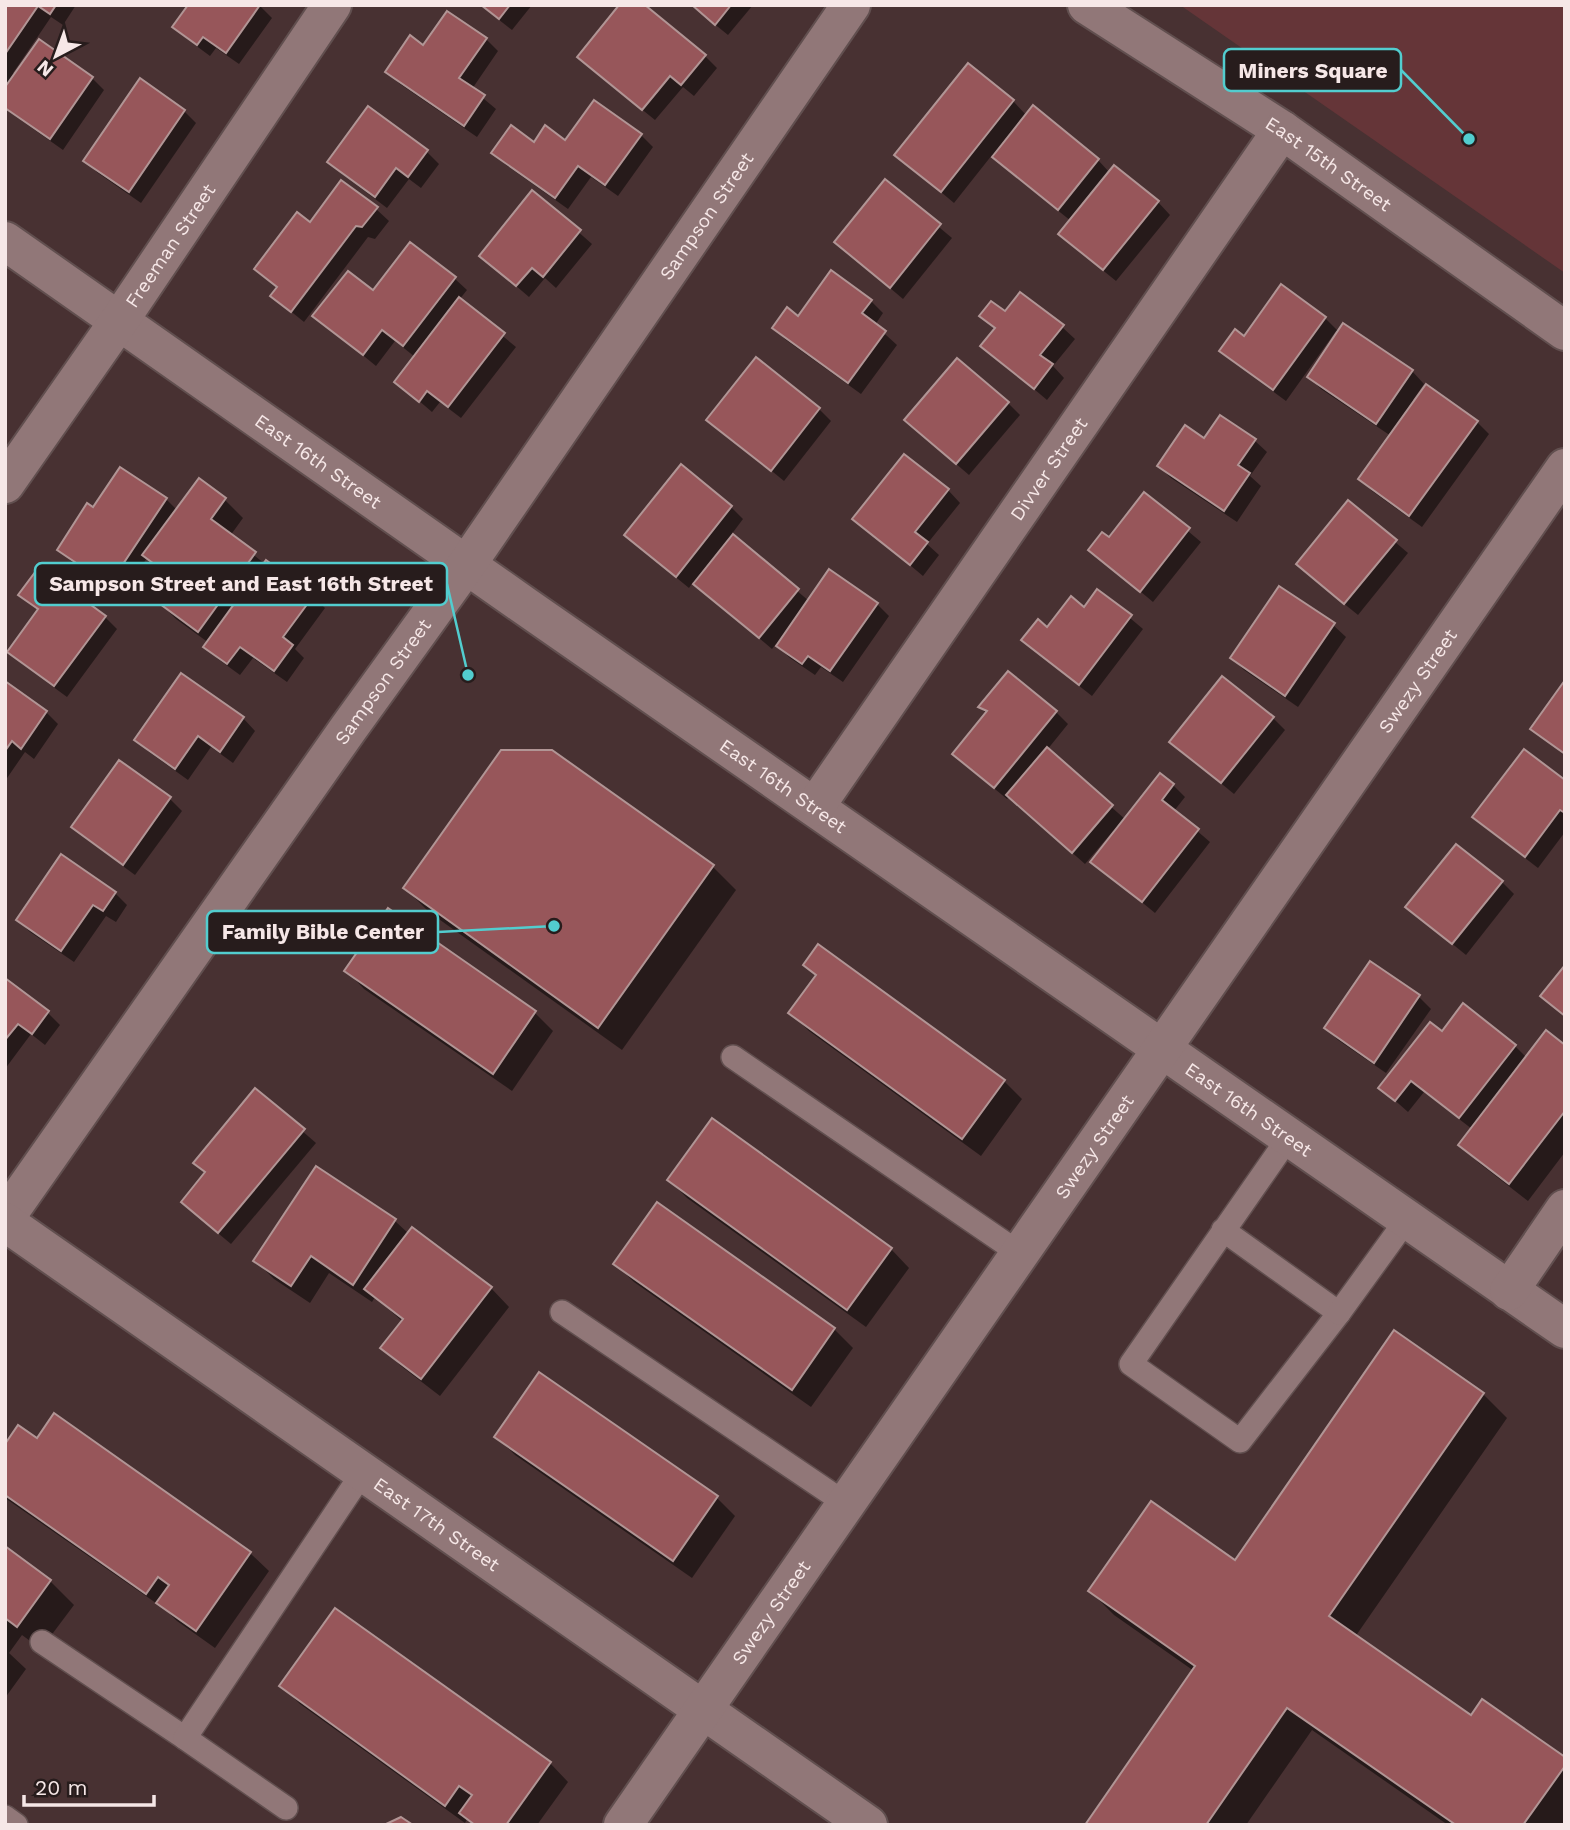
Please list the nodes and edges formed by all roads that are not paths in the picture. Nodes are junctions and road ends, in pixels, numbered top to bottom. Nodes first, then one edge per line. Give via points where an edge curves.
1 (332, 5) edge
2 (851, 5) edge
3 (1087, 5) edge
4 (1282, 130) junction
5 (5, 240) edge
6 (119, 321) junction
7 (1565, 331) edge
8 (1565, 468) edge
9 (5, 484) edge
10 (467, 564) junction
11 (816, 807) junction
12 (1161, 1048) junction
13 (733, 1057) dead end
14 (1289, 1137) junction
15 (1565, 1209) edge
16 (1407, 1219) junction
17 (5, 1220) edge
18 (1223, 1230) junction
19 (1019, 1254) junction
20 (1508, 1291) junction
21 (562, 1312) dead end
22 (1339, 1313) junction
23 (1565, 1329) edge
24 (363, 1472) junction
25 (845, 1503) junction
26 (42, 1642) dead end
27 (703, 1709) junction
28 (185, 1738) junction
29 (286, 1808) dead end
30 (5, 1817) edge
31 (16, 1825) edge
32 (623, 1825) edge
33 (868, 1825) edge

1 - 6 street, Freeman Street
2 - 10 street, Sampson Street
3 - 4 street, East 15th Street
4 - 7 street, East 15th Street
4 - 11 street, Divver Street
5 - 6 street, East 16th Street
6 - 9 street, Freeman Street
6 - 10 street, East 16th Street
8 - 12 street, Swezy Street
10 - 11 street, East 16th Street
10 - 17 street, Sampson Street
11 - 12 street, East 16th Street
12 - 14 street, East 16th Street
12 - 19 street, Swezy Street
13 - 19 lane
14 - 16 street, East 16th Street
14 - 18 lane
15 - 20 street
16 - 20 street, East 16th Street
16 - 22 lane
17 - 24 street, East 17th Street
18 - 22 lane
18 - 22 lane via 1131,1364 1240,1441
19 - 25 street, Swezy Street
20 - 23 street, East 16th Street
21 - 25 lane
24 - 27 street, East 17th Street
24 - 28 lane
25 - 27 street, Swezy Street
26 - 28 lane
27 - 32 street, Swezy Street
27 - 33 street, East 17th Street
28 - 29 lane
30 - 31 lane

